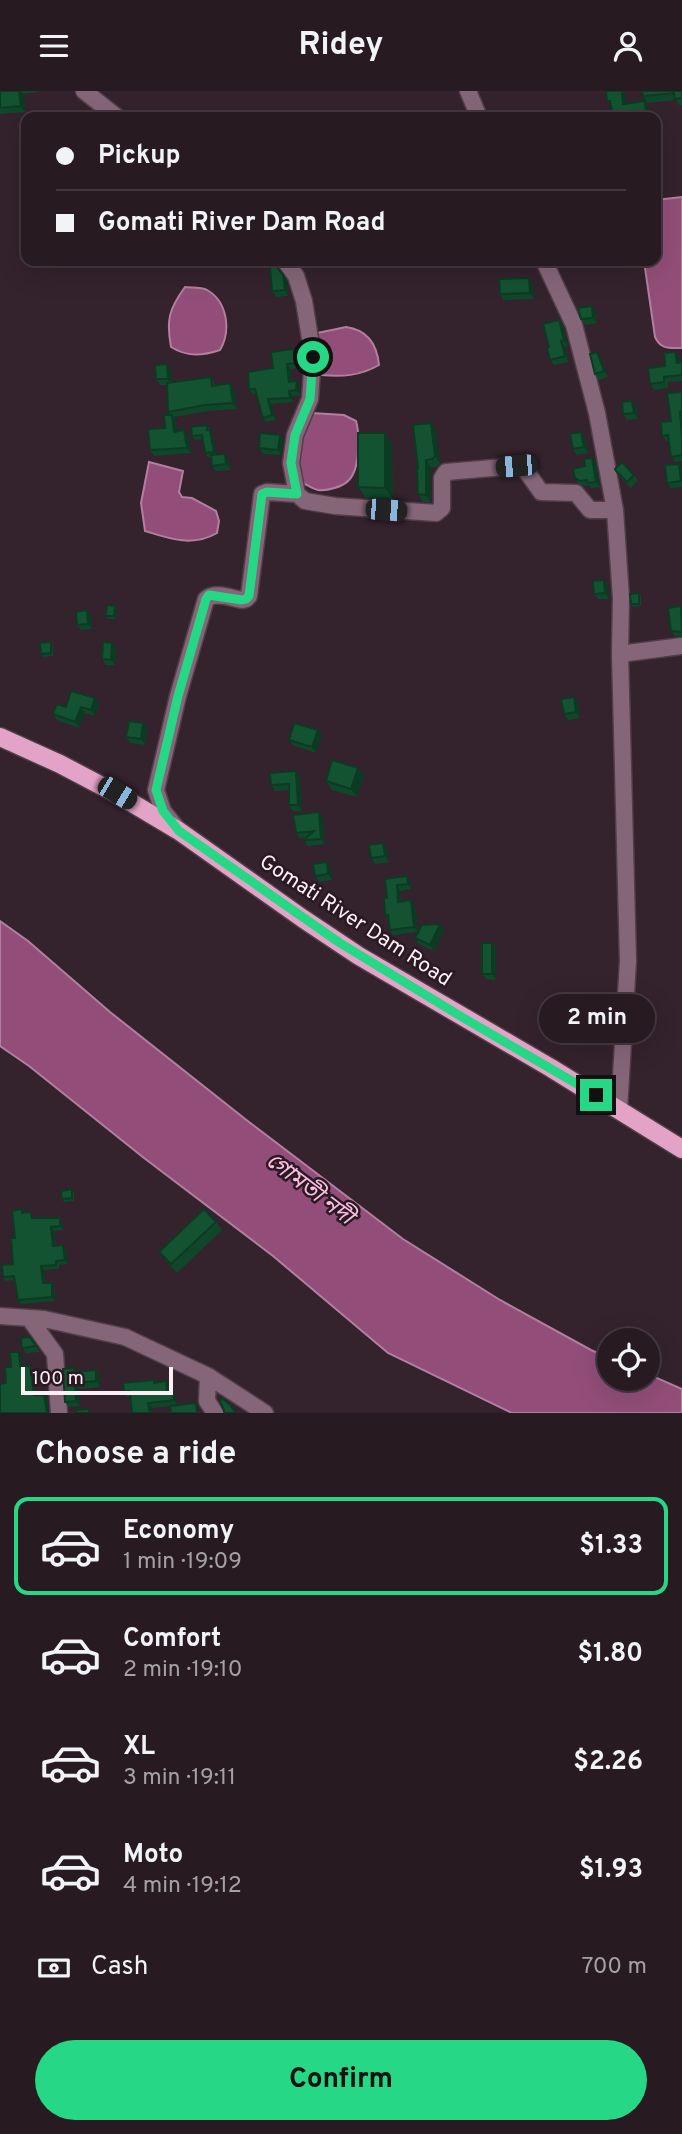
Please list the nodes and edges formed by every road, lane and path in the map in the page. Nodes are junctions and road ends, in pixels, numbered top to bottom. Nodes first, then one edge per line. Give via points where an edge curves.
1 (84, 91) edge
2 (468, 91) edge
3 (111, 112) edge
4 (477, 112) edge
5 (288, 266) edge
6 (546, 266) edge
7 (297, 494) junction
8 (615, 510) junction
9 (682, 646) edge
10 (620, 654) junction
11 (0, 737) edge
12 (179, 831) junction
13 (619, 1109) junction
14 (682, 1149) edge
15 (0, 1315) edge
16 (29, 1318) junction
17 (208, 1376) junction
18 (59, 1413) edge
19 (215, 1413) edge
20 (265, 1413) edge

1 - 3 street
2 - 4 street
5 - 7 street via 304,301 313,357 310,399 295,435 291,463
6 - 8 street via 574,325
7 - 8 street via 305,501 335,506 436,513 442,508 446,472 516,466 524,468 541,492 576,493 590,510
7 - 12 street via 262,494 249,596 242,600 209,595 206,599 156,790 163,811
8 - 10 street
9 - 10 street
10 - 13 street via 628,961
11 - 12 main road, Gomati River Dam Road via 117,793
12 - 13 main road, Gomati River Dam Road via 359,955
13 - 14 main road, Gomati River Dam Road
15 - 16 street
16 - 17 street via 125,1337
16 - 18 street via 55,1353
17 - 19 street via 207,1401
17 - 20 street

